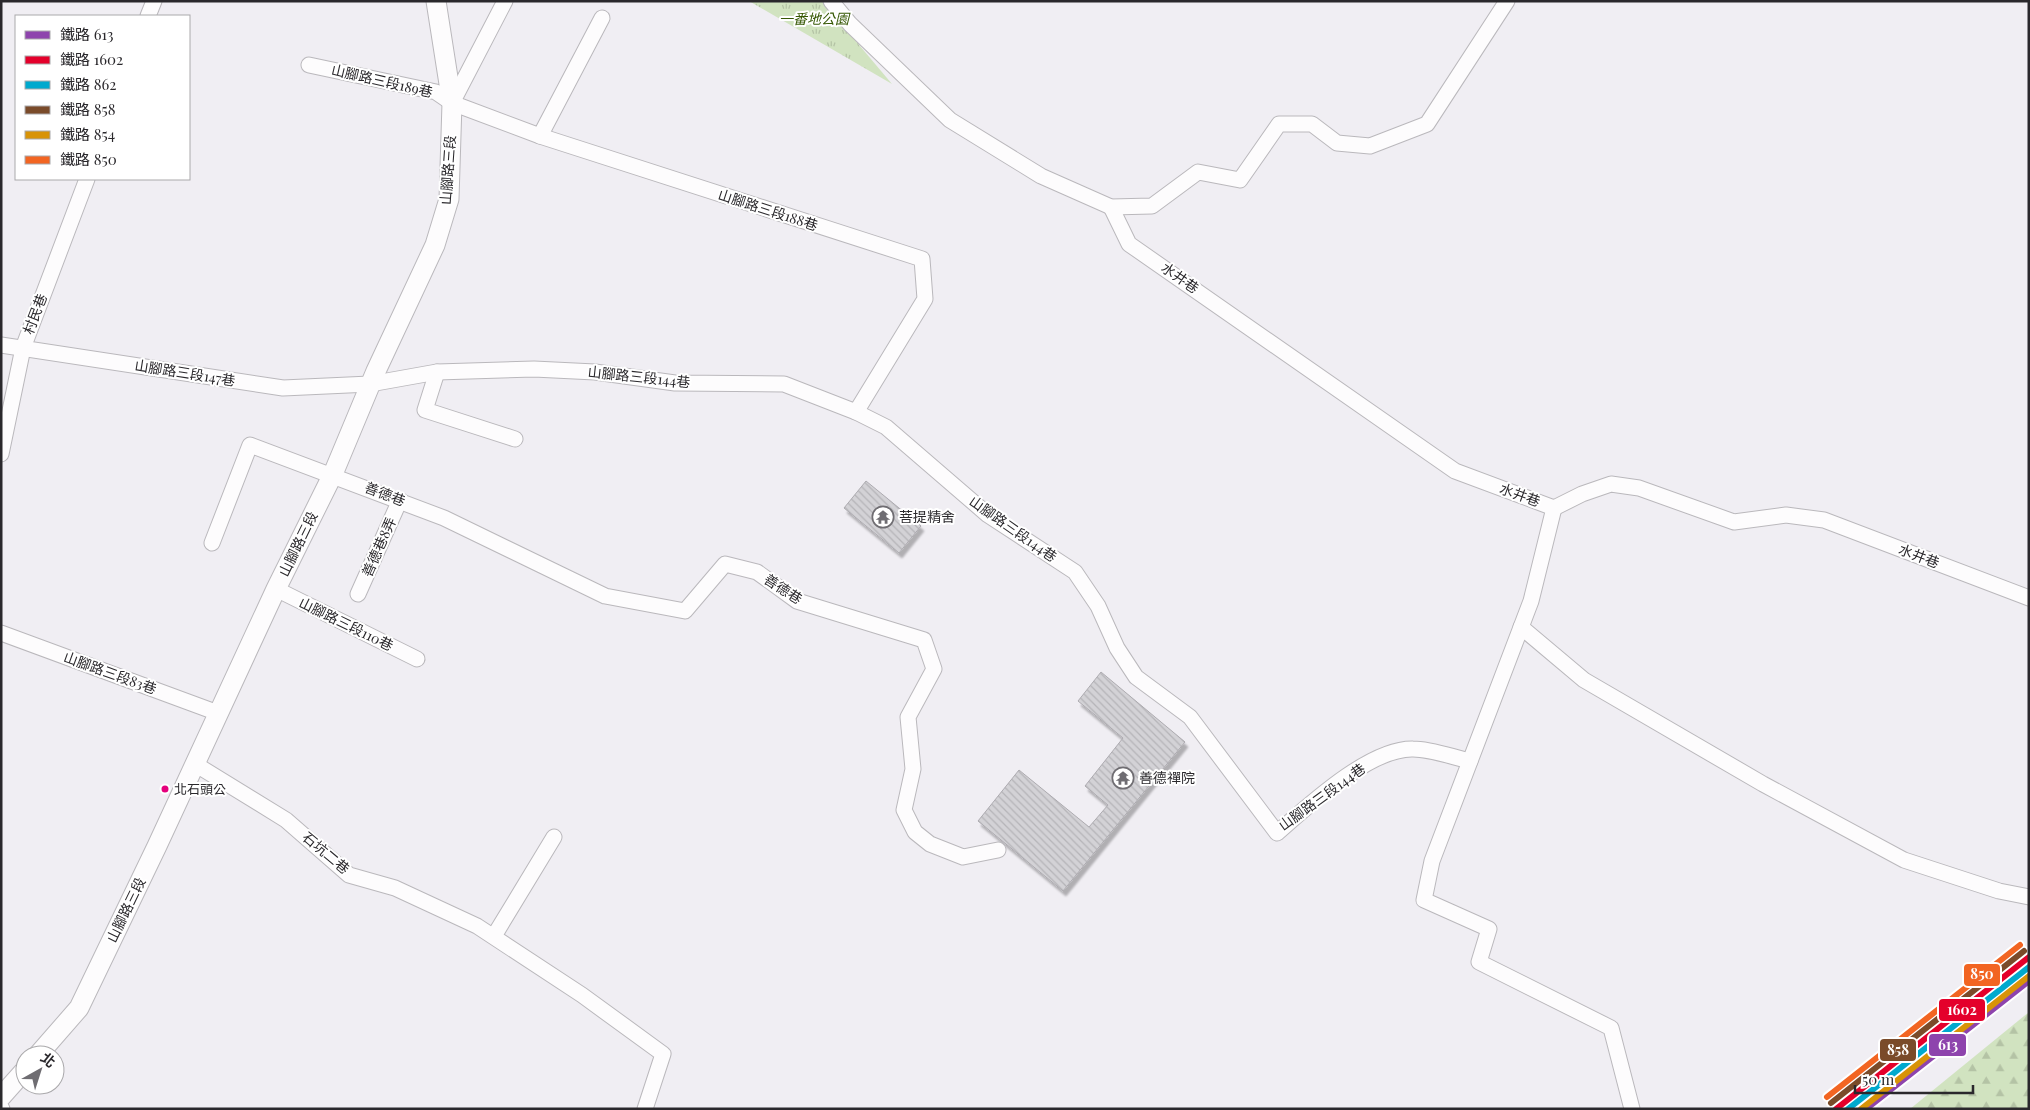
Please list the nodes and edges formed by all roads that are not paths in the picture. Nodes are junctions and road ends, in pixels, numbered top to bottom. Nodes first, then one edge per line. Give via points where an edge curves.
1 (154, 1) edge
2 (436, 1) edge
3 (505, 1) edge
4 (831, 1) edge
5 (1507, 1) edge
6 (148, 15) edge
7 (602, 18) dead end
8 (309, 65) dead end
9 (452, 103) junction
10 (540, 136) junction
11 (87, 180) edge
12 (1111, 206) junction
13 (1, 345) edge
14 (22, 348) junction
15 (437, 372) junction
16 (370, 384) junction
17 (856, 412) junction
18 (515, 439) dead end
19 (1, 454) edge
20 (333, 474) junction
21 (400, 500) junction
22 (1554, 508) junction
23 (212, 543) dead end
24 (276, 589) junction
25 (358, 594) dead end
26 (2029, 598) edge
27 (1521, 627) junction
28 (1, 633) edge
29 (417, 659) dead end
30 (218, 713) junction
31 (1470, 761) junction
32 (195, 764) junction
33 (554, 837) dead end
34 (998, 850) dead end
35 (2029, 897) edge
36 (494, 936) junction
37 (47, 1045) edge
38 (15, 1081) edge
39 (1, 1097) edge
40 (645, 1109) edge
41 (1632, 1109) edge

1 - 6 street
2 - 9 main road, 山腳路三段
3 - 9 street
4 - 12 street via 850,24 950,120 1041,176
5 - 12 street via 1427,124 1370,146 1337,143 1312,124 1279,124 1240,180 1198,172 1152,206
7 - 10 street
8 - 9 street, 山腳路三段189巷 via 436,92
9 - 10 street, 山腳路三段188巷
9 - 16 main road, 山腳路三段 via 449,199 434,245
10 - 17 street, 山腳路三段188巷 via 922,259 925,299
11 - 14 street, 村民巷
12 - 22 street, 水井巷 via 1129,244 1455,471
13 - 14 street, 山腳路三段147巷
14 - 16 street, 山腳路三段147巷 via 283,388
14 - 19 street, 村民巷
15 - 16 street, 山腳路三段144巷
15 - 17 street, 山腳路三段144巷 via 534,369 595,372 675,382 784,384
15 - 18 street via 425,410
16 - 20 main road, 山腳路三段
17 - 31 street, 山腳路三段144巷 via 886,427 988,516 1075,572 1098,606 1117,648 1136,677 1190,718 1277,833 1318,797 1380,755 1413,749
20 - 21 street, 善德巷
20 - 23 street, 善德巷 via 250,445
20 - 24 main road, 山腳路三段
21 - 25 street, 善德巷8弄
21 - 34 street, 善德巷 via 477,532 605,596 685,611 725,564 757,572 797,601 924,640 934,669 908,718 913,769 904,810 915,832 930,844 963,857
22 - 26 street, 水井巷 via 1612,484 1639,488 1734,522 1786,515 1824,520
22 - 27 street via 1531,601
24 - 29 street, 山腳路三段110巷
24 - 30 main road, 山腳路三段
27 - 31 street
27 - 35 street via 1584,680 1762,784 1904,860 1999,891
28 - 30 street, 山腳路三段83巷
30 - 32 main road, 山腳路三段
31 - 41 street via 1432,861 1424,900 1489,929 1479,962 1611,1028
32 - 36 street, 石坑二巷 via 286,820 349,875 395,888
32 - 37 main road, 山腳路三段 via 79,1008
33 - 36 street
36 - 40 street, 石坑二巷 via 663,1054
38 - 39 main road

